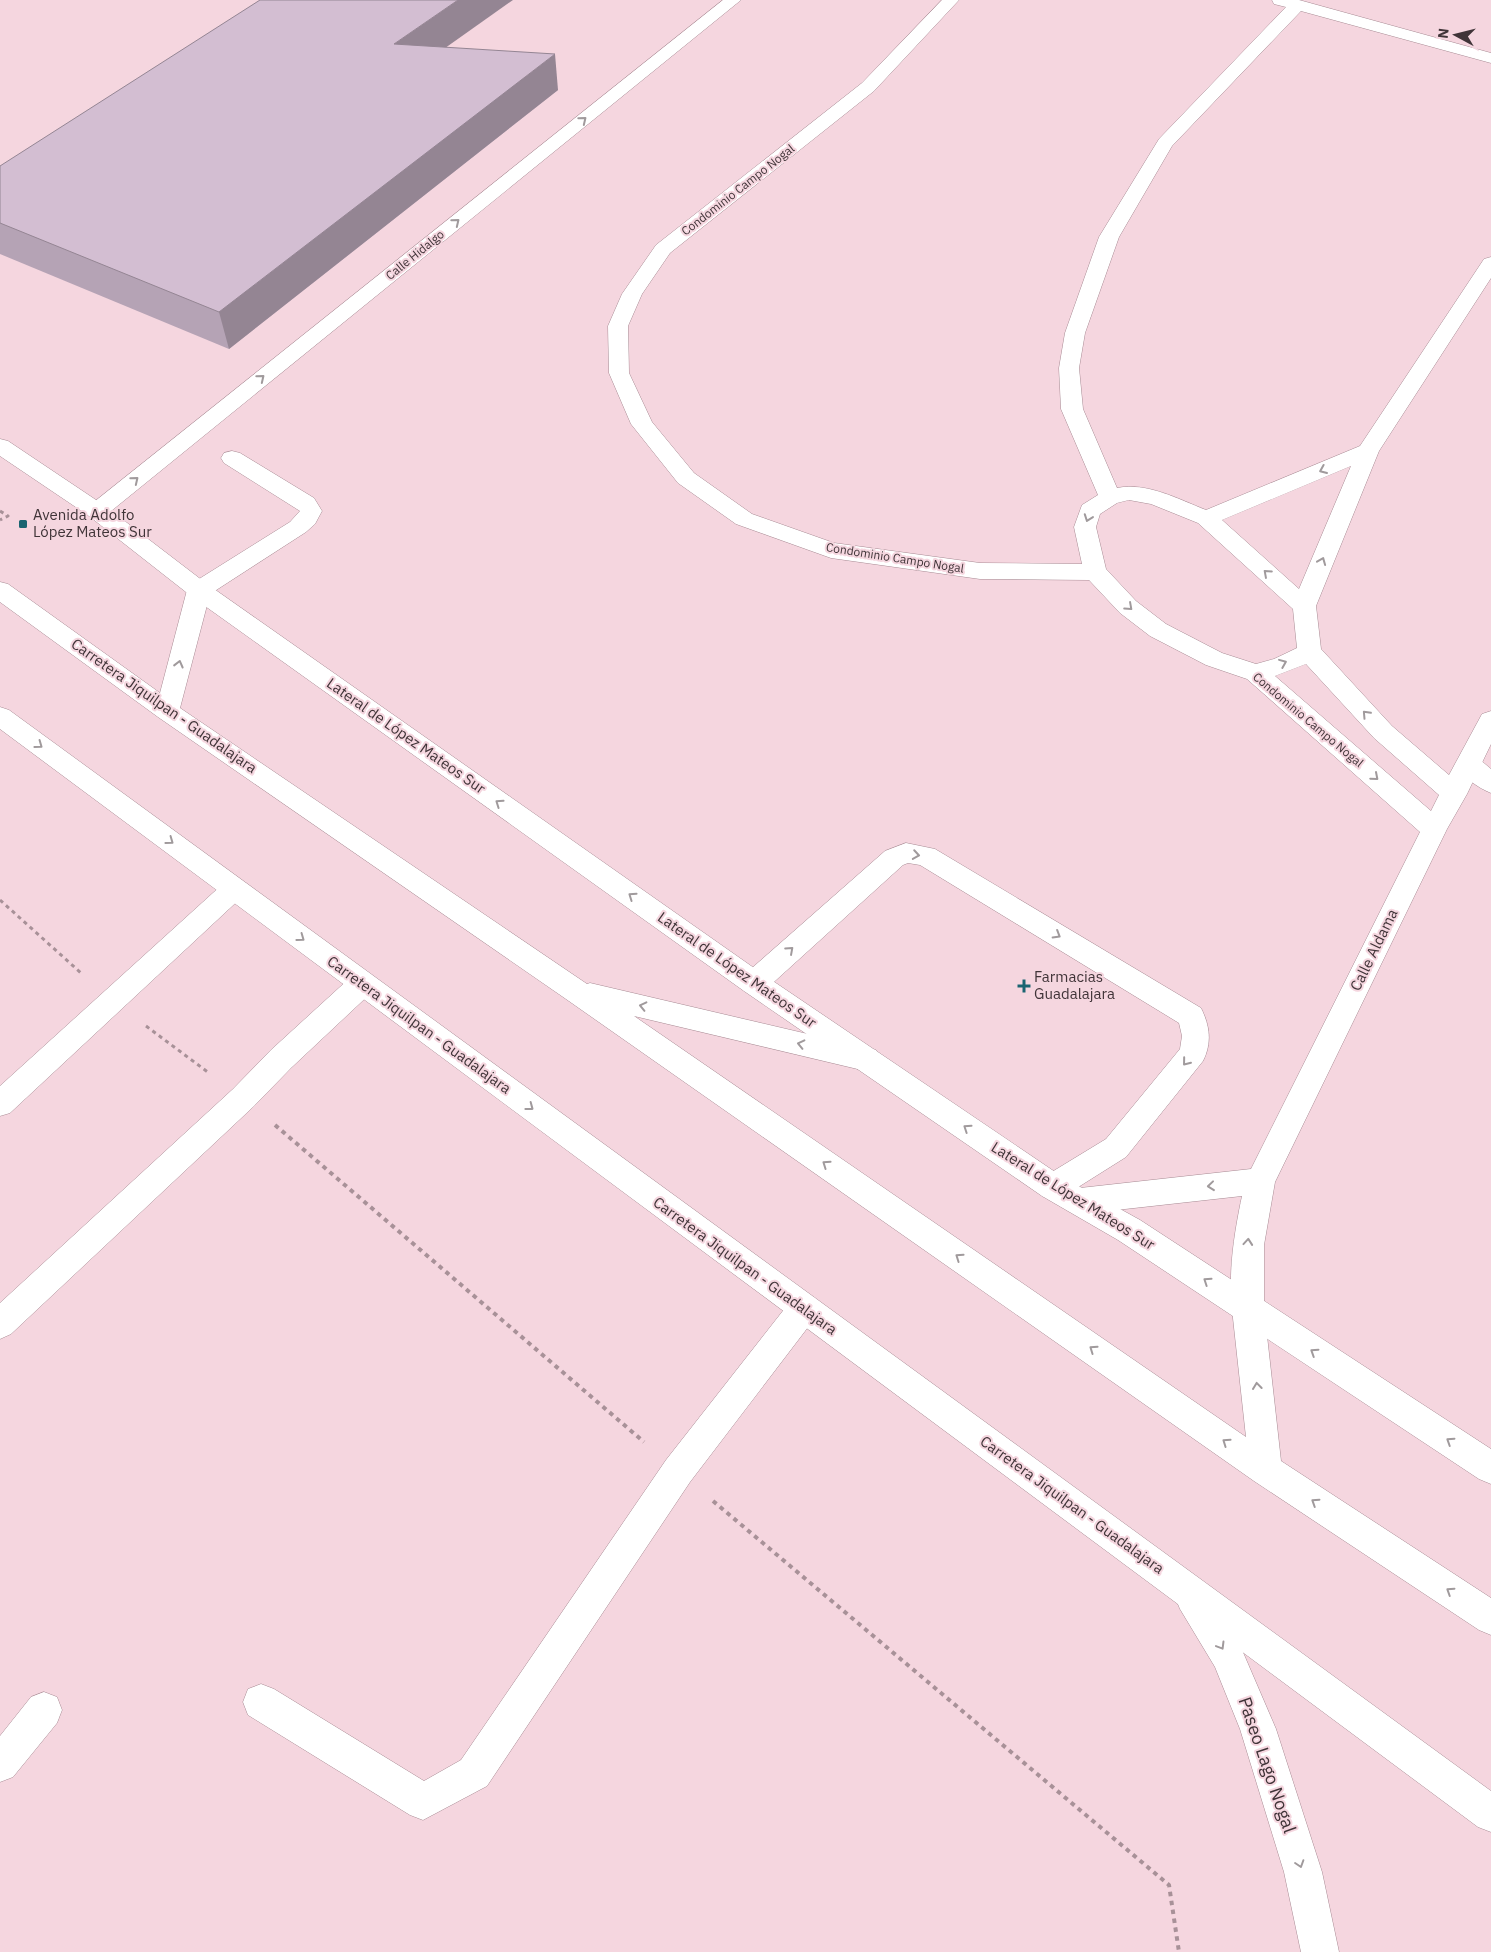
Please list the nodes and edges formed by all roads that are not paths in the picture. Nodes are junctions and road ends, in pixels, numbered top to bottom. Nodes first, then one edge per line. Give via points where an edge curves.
1 (733, 0) edge
2 (951, 0) edge
3 (1288, 3) edge
4 (1491, 58) edge
5 (1491, 263) edge
6 (0, 446) edge
7 (1368, 451) junction
8 (232, 458) dead end
9 (1110, 497) junction
10 (97, 511) junction
11 (1206, 518) junction
12 (1095, 572) junction
13 (0, 590) edge
14 (198, 590) junction
15 (1304, 606) junction
16 (1309, 652) junction
17 (1256, 673) junction
18 (167, 711) junction
19 (0, 716) edge
20 (1491, 720) edge
21 (1469, 765) junction
22 (1491, 783) edge
23 (1454, 794) junction
24 (1434, 829) junction
25 (234, 889) junction
26 (754, 983) junction
27 (362, 984) junction
28 (576, 991) junction
29 (866, 1059) junction
30 (0, 1104) edge
31 (1260, 1181) junction
32 (1053, 1187) junction
33 (1080, 1201) junction
34 (804, 1308) junction
35 (1248, 1308) junction
36 (0, 1324) edge
37 (1491, 1468) edge
38 (1266, 1470) junction
39 (1187, 1589) junction
40 (1491, 1618) edge
41 (262, 1702) dead end
42 (44, 1710) dead end
43 (0, 1764) edge
44 (1439, 1776) junction
45 (1491, 1803) edge
46 (1491, 1814) edge
47 (1320, 1952) edge

10 -> 1 main road, Calle Hidalgo
2 - 12 main road, Condominio Campo Nogal via 868,87 663,249 632,294 618,326 619,373 642,424 686,478 744,519 831,550 980,571
3 - 4 main road
3 - 9 main road via 1165,143 1109,237 1075,333 1069,368 1072,409
5 - 7 main road
6 - 10 main road, Lateral de López Mateos Sur
7 -> 11 main road
15 -> 7 main road
8 - 14 main road via 306,503 311,511 308,519 298,526
9 - 11 main road via 1129,493 1156,498
9 -> 12 main road via 1090,510 1085,527
10 - 14 main road, Lateral de López Mateos Sur
15 -> 11 main road
12 -> 17 main road, Condominio Campo Nogal via 1128,607 1158,630 1214,659
13 - 18 main road, Carretera Jiquilpan - Guadalajara
18 -> 14 main road
26 -> 14 main road, Lateral de López Mateos Sur
15 - 16 main road
17 -> 16 main road
23 -> 16 main road via 1384,732
17 -> 24 main road, Condominio Campo Nogal
18 - 28 main road, Carretera Jiquilpan - Guadalajara
19 -> 25 main road, Carretera Jiquilpan - Guadalajara
20 - 21 main road, Calle Aldama
21 - 22 main road
21 - 23 main road, Calle Aldama
23 - 24 main road, Calle Aldama
24 - 31 main road, Calle Aldama
25 -> 27 main road, Carretera Jiquilpan - Guadalajara
25 - 30 main road
26 - 29 main road, Lateral de López Mateos Sur
26 -> 32 main road via 894,858 906,853 926,856 1191,1016 1196,1036 1193,1054 1116,1148
27 -> 34 main road, Carretera Jiquilpan - Guadalajara
27 - 36 main road
29 -> 28 main road
38 -> 28 main road, Carretera Jiquilpan - Guadalajara
32 -> 29 main road, Lateral de López Mateos Sur
31 -> 33 main road
35 -> 31 main road, Calle Aldama via 1246,1273 1250,1228
32 - 33 main road, Lateral de López Mateos Sur
35 -> 33 main road, Lateral de López Mateos Sur
34 - 39 main road, Carretera Jiquilpan - Guadalajara
34 - 41 main road via 678,1471 474,1773 423,1802
37 -> 35 main road, Lateral de López Mateos Sur
38 -> 35 main road, Calle Aldama
40 -> 38 main road, Carretera Jiquilpan - Guadalajara
39 - 44 main road, Carretera Jiquilpan - Guadalajara
39 -> 47 main road, Paseo Lago Nogal via 1227,1655 1258,1729 1302,1872
42 - 43 main road
44 - 45 main road
44 - 46 main road, Carretera Jiquilpan - Guadalajara

